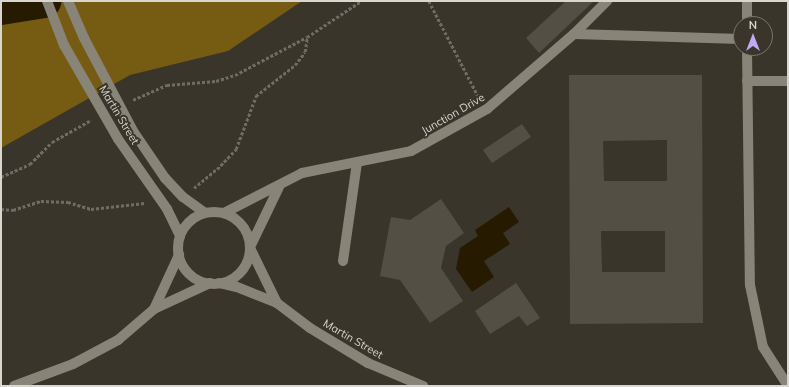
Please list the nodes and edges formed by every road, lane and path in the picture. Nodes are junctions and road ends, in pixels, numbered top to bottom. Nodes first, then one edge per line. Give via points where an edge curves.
1 (47, 1) edge
2 (68, 1) edge
3 (361, 1) edge
4 (429, 1) edge
5 (607, 1) edge
6 (747, 1) edge
7 (747, 16) edge
8 (574, 34) junction
9 (307, 37) junction
10 (733, 38) edge
11 (747, 56) edge
12 (747, 81) junction
13 (788, 81) edge
14 (126, 103) dead end
15 (488, 109) junction
16 (93, 119) dead end
17 (357, 163) junction
18 (1, 177) edge
19 (279, 187) junction
20 (182, 197) junction
21 (148, 204) dead end
22 (1, 209) edge
23 (205, 213) junction
24 (224, 213) junction
25 (180, 236) junction
26 (250, 248) junction
27 (179, 255) junction
28 (343, 261) dead end
29 (215, 283) junction
30 (277, 303) junction
31 (154, 309) junction
32 (14, 386) edge
33 (423, 386) edge
34 (788, 386) edge

1 - 25 street, Martin Street via 64,45 118,139 167,209
2 - 20 street, Martin Street via 84,38 133,131 165,178
3 - 9 path
4 - 15 path via 477,97
5 - 8 street, Junction Drive
6 - 7 street
8 - 10 street
8 - 15 street, Junction Drive
9 - 14 path via 235,75 216,81 167,85
9 - 20 path via 305,52 295,64 256,96 236,149 217,169
11 - 12 street
12 - 13 street
12 - 34 street via 750,285 763,347
15 - 17 street, Junction Drive via 411,151
16 - 18 path via 52,142 30,164
17 - 19 street, Junction Drive via 302,174
17 - 28 street
19 - 24 street, Junction Drive
19 - 26 street
20 - 23 street, Martin Street
21 - 22 path via 141,202 91,209 68,202 41,201 13,210
23 - 24 street
23 - 25 street via 194,218
24 - 26 street via 237,219 247,231
25 - 27 street
26 - 29 street via 248,262 241,272 231,280
26 - 30 street, Martin Street
27 - 29 street via 187,271 201,281
27 - 31 street
29 - 30 street, Martin Street via 237,287
29 - 31 street
30 - 33 street, Martin Street via 310,328 368,363
31 - 32 street via 112,343 73,364

